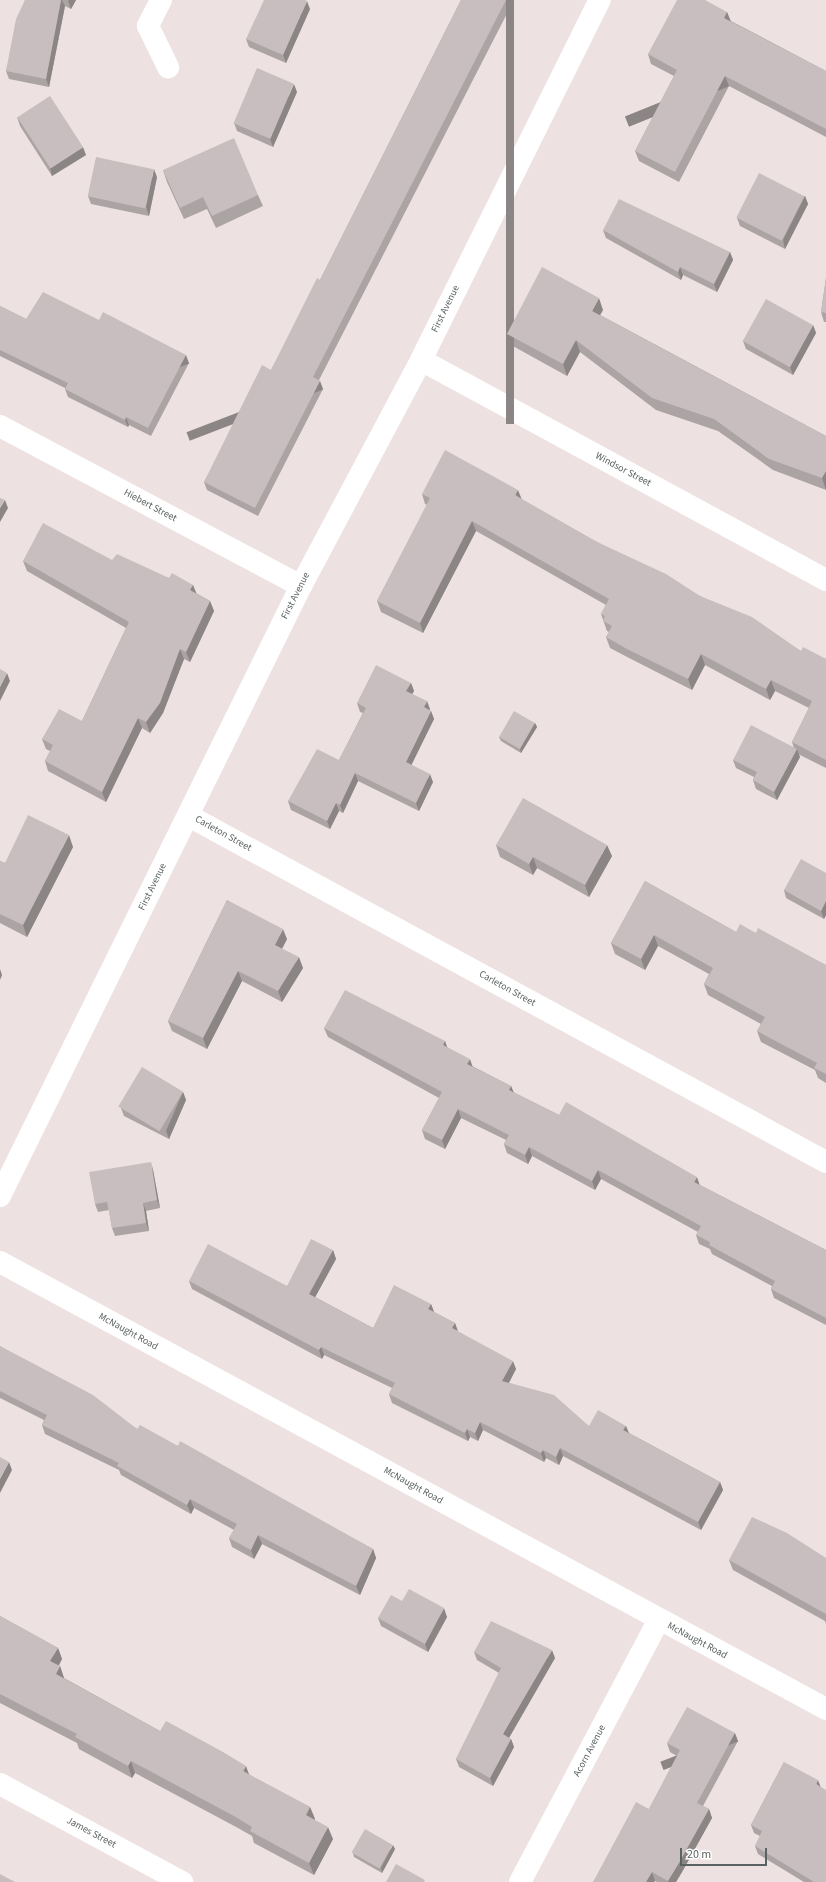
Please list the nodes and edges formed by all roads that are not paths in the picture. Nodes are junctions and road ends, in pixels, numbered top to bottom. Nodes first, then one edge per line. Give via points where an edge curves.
1 (161, 0) edge
2 (600, 0) edge
3 (168, 67) dead end
4 (421, 360) junction
5 (0, 426) edge
6 (826, 580) edge
7 (301, 586) junction
8 (189, 816) junction
9 (826, 1162) edge
10 (0, 1196) edge
11 (0, 1262) edge
12 (659, 1620) junction
13 (826, 1709) edge
14 (0, 1784) edge
15 (182, 1882) edge
16 (520, 1882) edge

1 - 3 street via 148,26
2 - 4 street, First Avenue
4 - 6 street, Windsor Street
4 - 7 street, First Avenue
5 - 7 street, Hiebert Street
7 - 8 street, First Avenue
8 - 9 street, Carleton Street
8 - 10 street, First Avenue
11 - 12 street, McNaught Road
12 - 13 street, McNaught Road
12 - 16 street, Acorn Avenue
14 - 15 street, James Street

